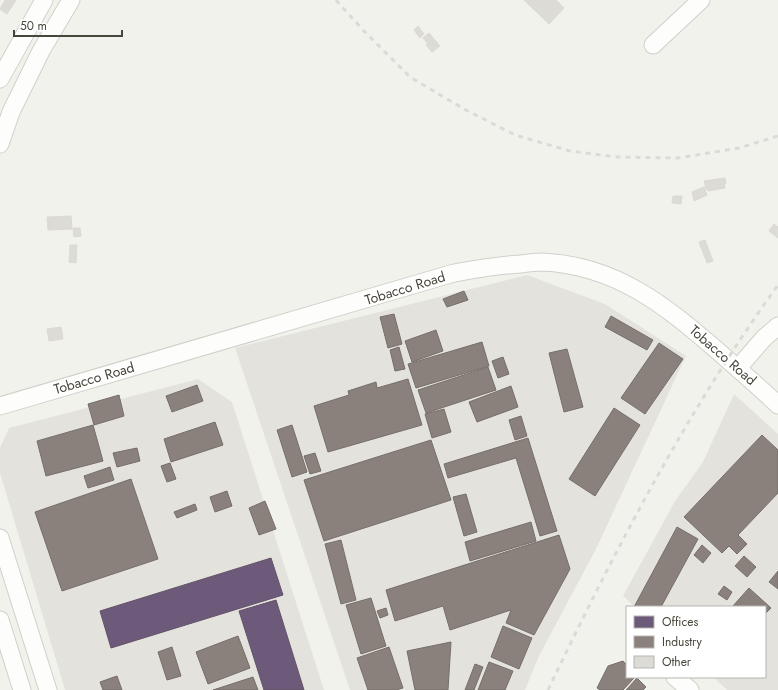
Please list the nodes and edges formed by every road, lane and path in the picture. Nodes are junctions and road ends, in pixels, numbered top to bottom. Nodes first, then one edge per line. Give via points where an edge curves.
1 (44, 0) edge
2 (71, 0) edge
3 (701, 0) edge
4 (653, 45) dead end
5 (0, 79) edge
6 (0, 144) edge
7 (778, 326) edge
8 (738, 368) junction
9 (778, 405) edge
10 (0, 406) edge
11 (0, 538) edge
12 (0, 620) edge
13 (676, 678) edge
14 (22, 690) edge
15 (48, 690) edge
16 (690, 690) edge

1 - 5 street
2 - 6 street via 11,112
3 - 4 street
7 - 8 street
8 - 9 street, Tobacco Road
8 - 10 street, Tobacco Road via 683,320 642,292 609,276 574,266 541,262 483,267 454,273
11 - 15 street
12 - 14 street
13 - 16 street

